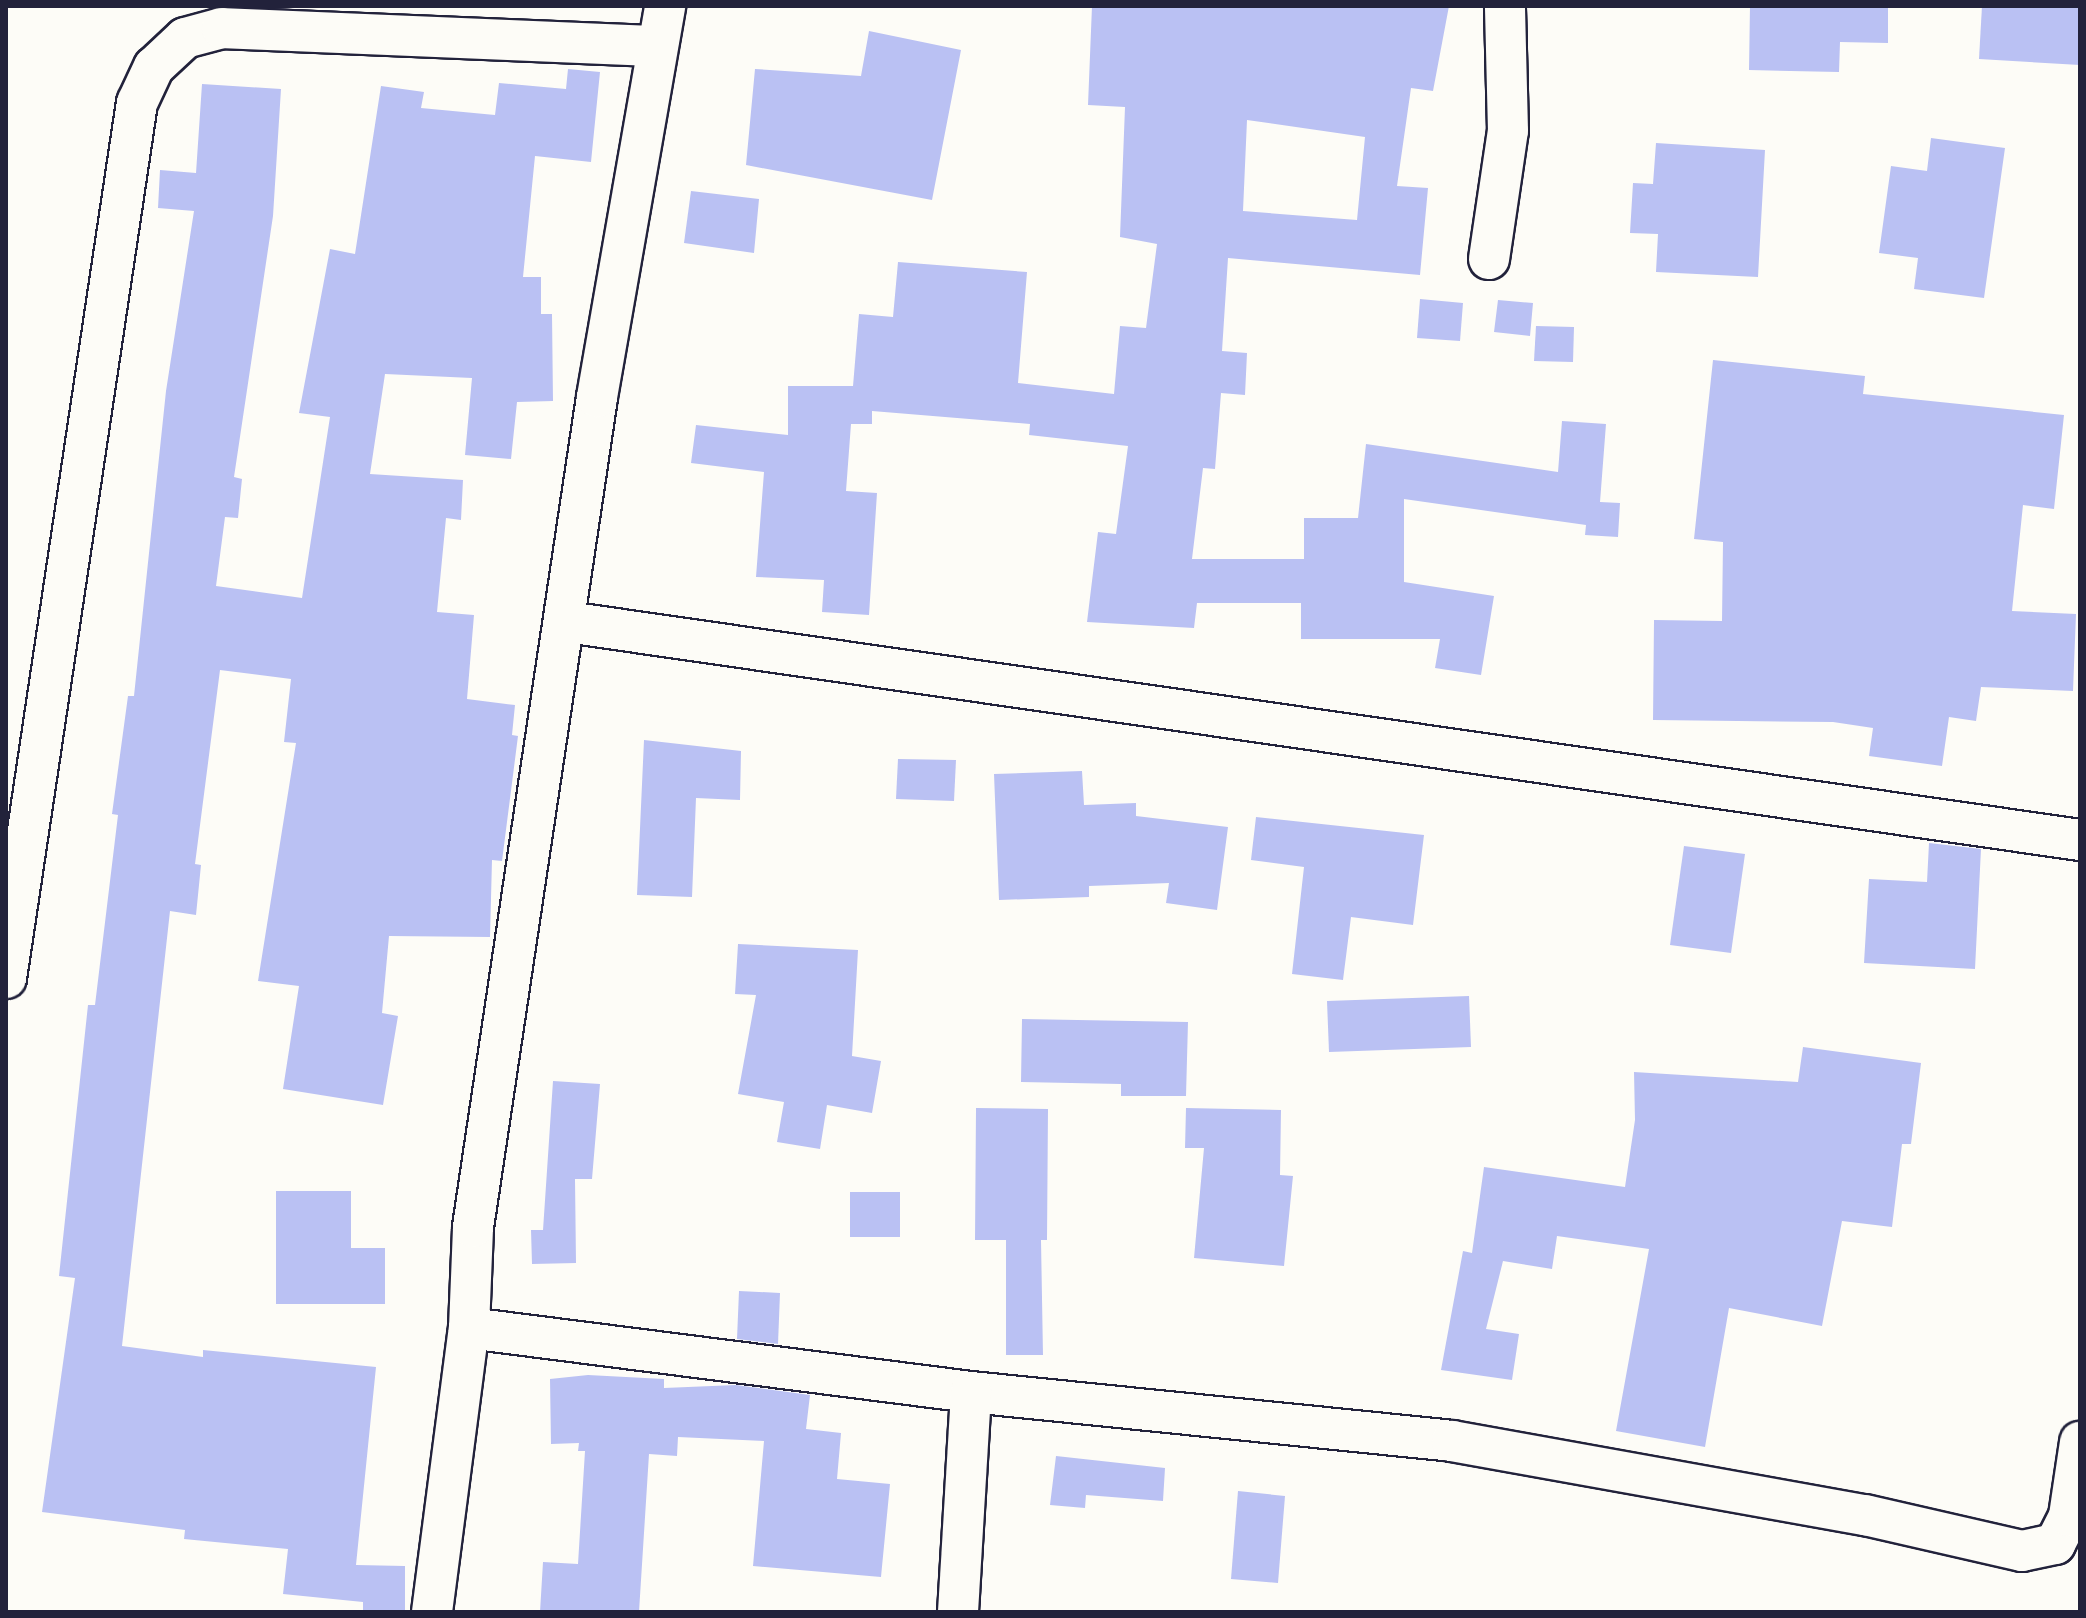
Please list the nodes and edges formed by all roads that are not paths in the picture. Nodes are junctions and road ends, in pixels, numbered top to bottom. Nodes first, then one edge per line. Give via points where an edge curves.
1 (665, 6) edge
2 (1505, 6) edge
3 (657, 46) junction
4 (1489, 259) dead end
5 (567, 622) junction
6 (2080, 840) edge
7 (6, 978) edge
8 (469, 1328) junction
9 (971, 1392) junction
10 (2080, 1442) edge
11 (432, 1612) edge
12 (958, 1612) edge

1 - 3 street
2 - 4 street via 1508,131
3 - 5 street via 597,397
3 - 7 street via 222,28 185,38 154,67 137,103
5 - 6 street
5 - 8 street via 473,1227
8 - 9 street
8 - 11 street
9 - 10 street via 1452,1441 1865,1515 2022,1551 2055,1544 2069,1516
9 - 12 street

